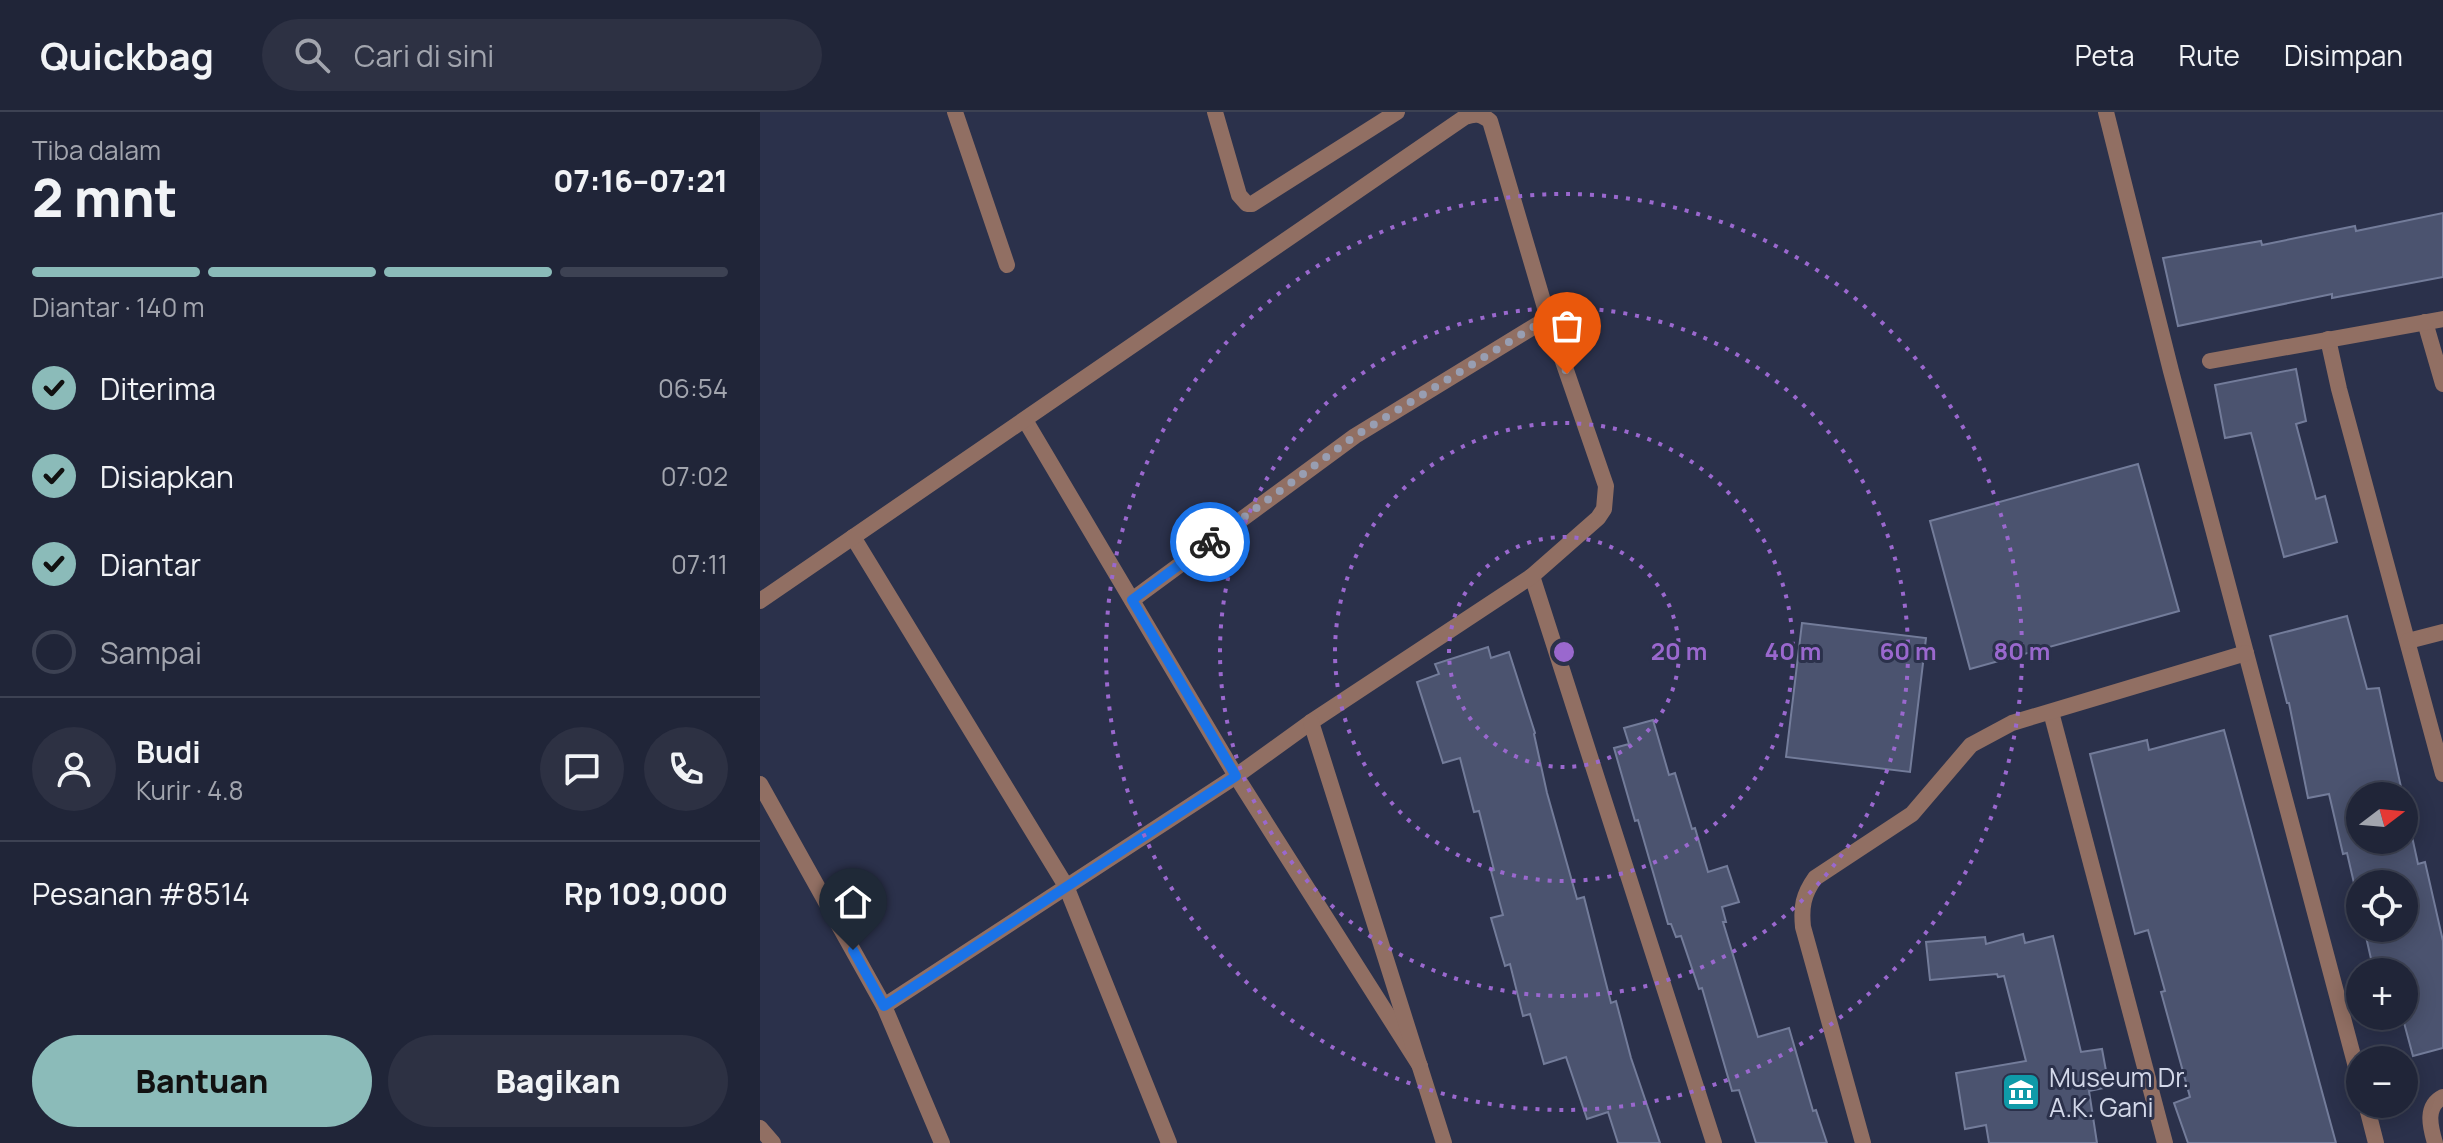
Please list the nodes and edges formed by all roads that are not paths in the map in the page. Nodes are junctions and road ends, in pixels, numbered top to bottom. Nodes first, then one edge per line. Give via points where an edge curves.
1 (955, 112) edge
2 (1215, 112) edge
3 (1397, 112) edge
4 (2106, 112) edge
5 (1007, 265) dead end
6 (1548, 318) junction
7 (2443, 319) edge
8 (2425, 322) junction
9 (2328, 339) junction
10 (2210, 361) dead end
11 (2443, 384) edge
12 (1025, 420) junction
13 (853, 537) junction
14 (1532, 576) junction
15 (1132, 600) junction
16 (760, 601) edge
17 (2443, 632) edge
18 (2408, 641) junction
19 (2246, 653) junction
20 (2051, 712) junction
21 (1311, 722) junction
22 (2443, 774) edge
23 (1236, 776) junction
24 (760, 784) edge
25 (1066, 886) junction
26 (884, 1006) junction
27 (2350, 1046) edge
28 (1420, 1066) junction
29 (2443, 1097) edge
30 (2370, 1118) edge
31 (760, 1128) edge
32 (773, 1143) edge
33 (942, 1143) edge
34 (1169, 1143) edge
35 (1444, 1143) edge
36 (1714, 1143) edge
37 (1863, 1143) edge
38 (2165, 1143) edge
39 (2376, 1143) edge
40 (2435, 1143) edge

1 - 5 street
2 - 3 street via 1239,195 1252,204
4 - 19 street
6 - 12 street via 1490,121 1474,113
6 - 14 street via 1606,498 1598,518
6 - 15 street via 1355,436
7 - 8 street
8 - 9 street
8 - 11 street
9 - 10 street
9 - 18 street
12 - 13 street
12 - 15 street
13 - 16 street
13 - 25 street
14 - 21 street
14 - 36 street
15 - 23 street
17 - 18 street
18 - 22 street
19 - 20 street
19 - 27 street
20 - 37 street via 2012,723 1971,745 1912,814 1815,878 1805,892 1803,927
20 - 38 street
21 - 23 street
21 - 28 street
23 - 25 street
23 - 28 street
24 - 26 street
25 - 26 street
25 - 34 street
26 - 33 street
28 - 35 street
29 - 40 street via 2431,1110
30 - 39 street
31 - 32 street

